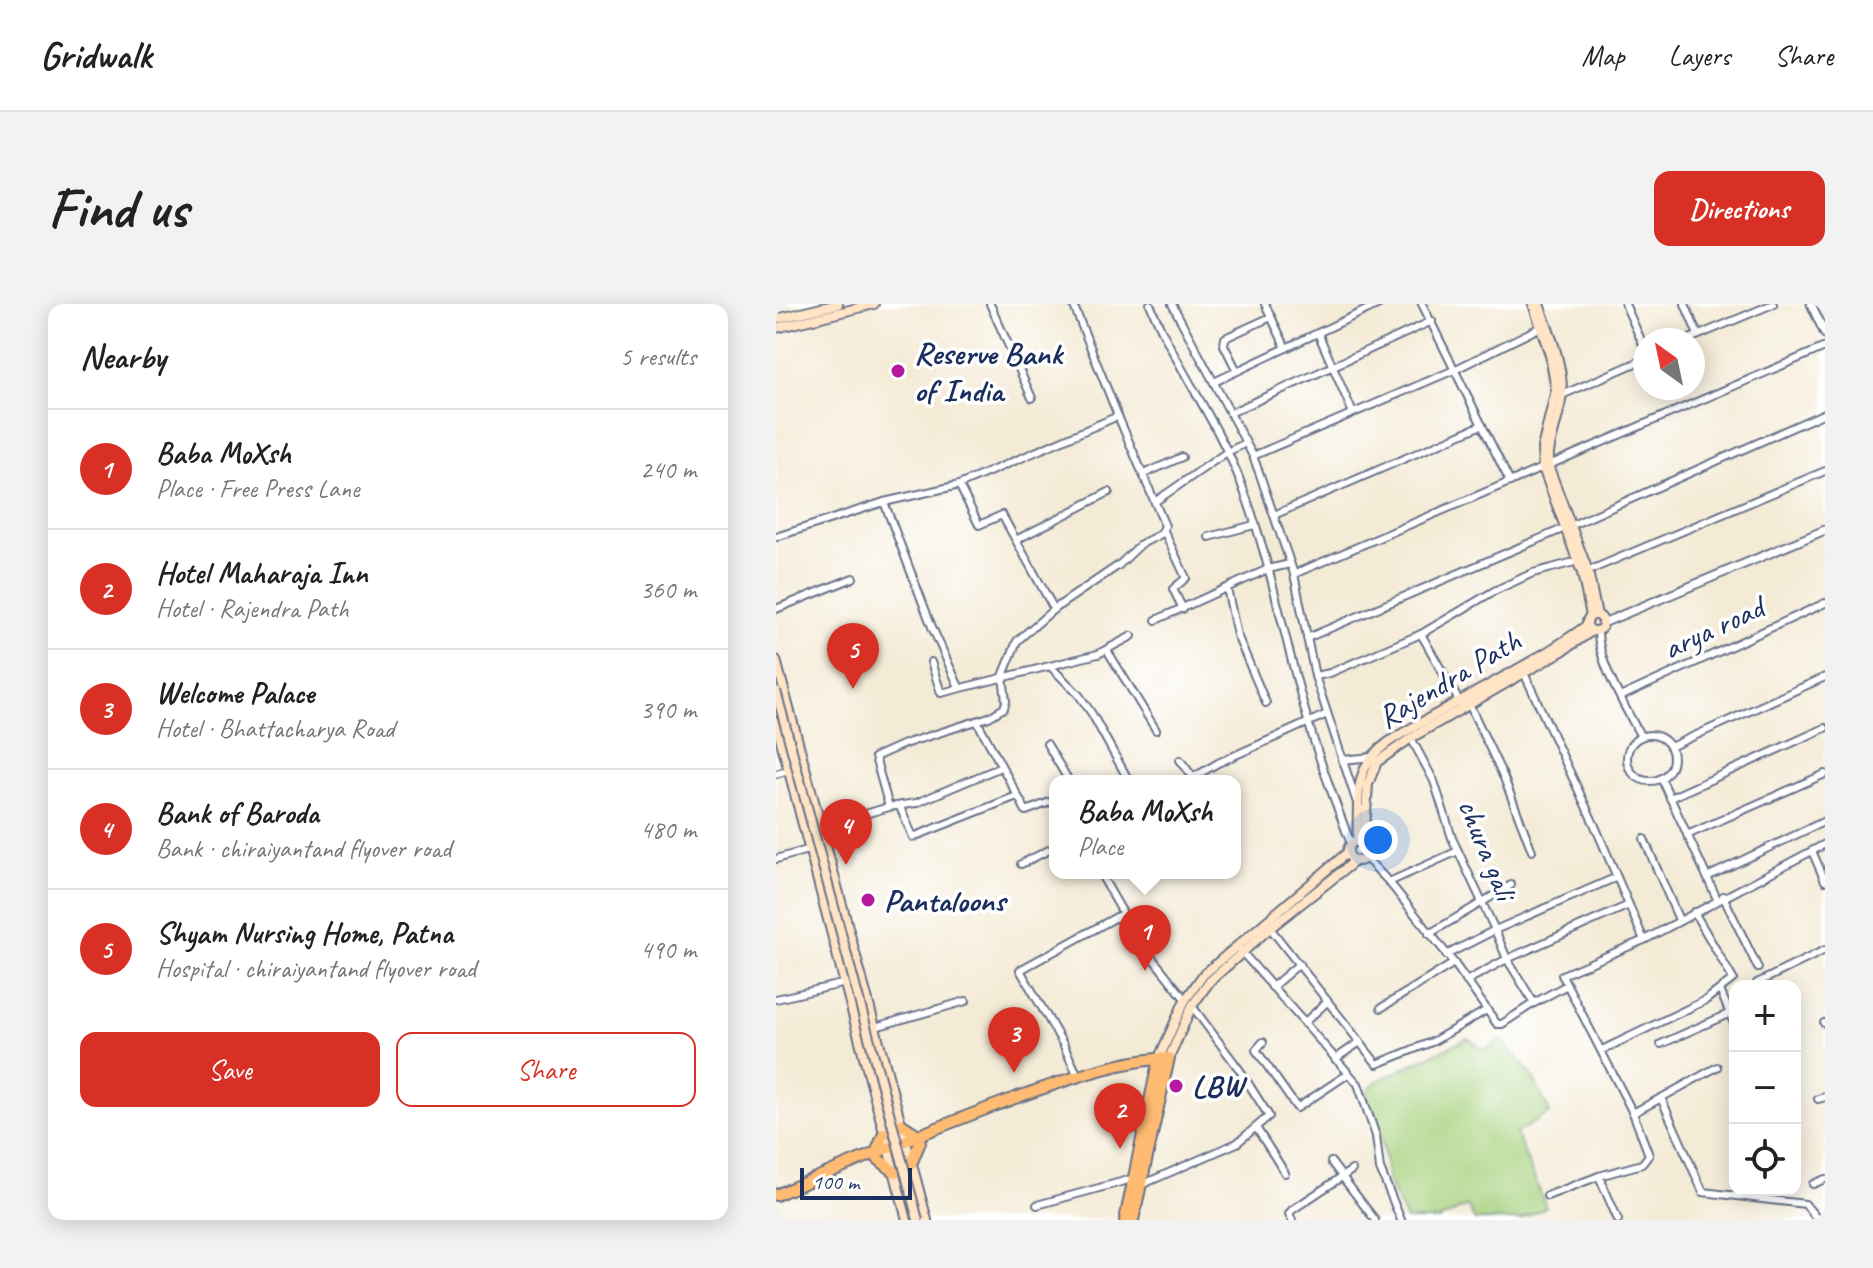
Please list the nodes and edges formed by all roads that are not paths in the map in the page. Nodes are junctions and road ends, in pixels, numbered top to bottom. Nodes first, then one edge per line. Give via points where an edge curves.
1 (838, 304) edge
2 (874, 304) edge
3 (990, 304) edge
4 (1073, 304) edge
5 (1150, 304) edge
6 (1172, 304) edge
7 (1265, 304) edge
8 (1379, 304) edge
9 (1422, 304) edge
10 (1533, 304) edge
11 (1539, 304) edge
12 (1625, 304) edge
13 (1685, 304) edge
14 (1746, 304) edge
15 (1773, 304) edge
16 (1811, 304) edge
17 (1750, 314) junction
18 (1271, 317) junction
19 (776, 319) edge
20 (1432, 321) junction
21 (1541, 327) junction
22 (776, 328) edge
23 (1636, 328) edge
24 (1695, 328) edge
25 (1705, 332) edge
26 (1318, 333) junction
27 (1825, 334) edge
28 (1825, 347) edge
29 (1286, 348) junction
30 (1553, 355) junction
31 (1633, 364) edge
32 (1333, 366) junction
33 (1454, 370) junction
34 (1237, 371) junction
35 (1214, 382) junction
36 (1562, 395) junction
37 (1032, 398) dead end
38 (1230, 413) junction
39 (1353, 413) junction
40 (1825, 413) edge
41 (1118, 416) junction
42 (1482, 425) junction
43 (1246, 443) junction
44 (1227, 452) junction
45 (1253, 456) junction
46 (1182, 457) dead end
47 (1546, 467) junction
48 (1825, 471) edge
49 (1144, 474) junction
50 (1510, 482) junction
51 (959, 485) junction
52 (1109, 492) dead end
53 (1156, 501) junction
54 (884, 502) junction
55 (1274, 515) junction
56 (1254, 525) junction
57 (1567, 527) junction
58 (1825, 530) edge
59 (1164, 531) junction
60 (776, 537) edge
61 (1209, 537) dead end
62 (1016, 540) junction
63 (1578, 561) junction
64 (1290, 564) junction
65 (1268, 569) junction
66 (1588, 571) junction
67 (1294, 574) junction
68 (853, 578) dead end
69 (1227, 588) junction
70 (1825, 603) edge
71 (776, 609) edge
72 (1054, 609) junction
73 (1183, 609) junction
74 (1156, 620) dead end
75 (1595, 623) junction
76 (1421, 634) junction
77 (1132, 636) dead end
78 (1307, 638) junction
79 (1107, 650) junction
80 (776, 660) edge
81 (931, 662) dead end
82 (1051, 667) junction
83 (1524, 673) junction
84 (1003, 676) junction
85 (1315, 676) junction
86 (1825, 677) edge
87 (959, 687) junction
88 (776, 691) edge
89 (1620, 697) junction
90 (1459, 701) junction
91 (1266, 703) dead end
92 (1469, 704) junction
93 (1327, 714) junction
94 (977, 721) junction
95 (1309, 721) junction
96 (776, 722) edge
97 (1825, 728) edge
98 (1156, 730) dead end
99 (1641, 737) junction
100 (1411, 738) junction
101 (1047, 744) dead end
102 (1670, 747) junction
103 (1372, 757) junction
104 (1180, 760) dead end
105 (1342, 760) junction
106 (1001, 767) junction
107 (789, 770) junction
108 (776, 774) edge
109 (1825, 774) edge
110 (1065, 775) edge
111 (1126, 775) edge
112 (1188, 775) edge
113 (1198, 775) edge
114 (1661, 778) junction
115 (1017, 796) junction
116 (1670, 798) junction
117 (1049, 803) edge
118 (889, 807) junction
119 (900, 807) junction
120 (1363, 809) junction
121 (1825, 821) edge
122 (821, 827) junction
123 (1687, 835) junction
124 (1644, 839) dead end
125 (1825, 844) edge
126 (1355, 845) junction
127 (811, 849) junction
128 (1049, 850) edge
129 (1458, 851) junction
130 (1532, 851) dead end
131 (1812, 851) junction
132 (1365, 857) junction
133 (776, 859) edge
134 (1355, 861) junction
135 (1021, 864) dead end
136 (1617, 877) junction
137 (1707, 877) junction
138 (1103, 879) edge
139 (1825, 881) edge
140 (1389, 882) junction
141 (1511, 885) dead end
142 (840, 898) junction
143 (1720, 898) junction
144 (825, 902) junction
145 (1481, 903) junction
146 (1629, 905) junction
147 (1694, 912) junction
148 (1122, 914) junction
149 (1679, 920) junction
150 (1270, 928) junction
151 (1495, 930) junction
152 (1429, 934) junction
153 (1644, 940) junction
154 (1239, 949) junction
155 (1825, 950) edge
156 (1446, 955) junction
157 (1507, 959) junction
158 (1454, 963) junction
159 (1299, 964) junction
160 (1758, 968) dead end
161 (1763, 980) edge
162 (1466, 981) junction
163 (846, 983) junction
164 (1567, 985) junction
165 (1272, 987) junction
166 (1720, 990) junction
167 (776, 999) edge
168 (966, 1001) dead end
169 (1328, 1001) junction
170 (1189, 1003) junction
171 (1534, 1003) junction
172 (1729, 1005) edge
173 (1381, 1008) dead end
174 (1485, 1011) junction
175 (1729, 1014) edge
176 (1304, 1023) junction
177 (875, 1027) junction
178 (1263, 1042) dead end
179 (1360, 1042) junction
180 (1661, 1044) dead end
181 (1602, 1050) junction
182 (1335, 1059) junction
183 (1163, 1062) junction
184 (1717, 1067) dead end
185 (1348, 1074) junction
186 (1079, 1078) junction
187 (1661, 1098) junction
188 (1633, 1113) junction
189 (901, 1124) junction
190 (1257, 1129) junction
191 (884, 1133) junction
192 (919, 1138) junction
193 (906, 1144) junction
194 (889, 1151) junction
195 (877, 1156) junction
196 (1331, 1162) dead end
197 (911, 1164) junction
198 (1352, 1170) dead end
199 (895, 1172) junction
200 (1285, 1173) dead end
201 (1599, 1176) junction
202 (1343, 1177) junction
203 (1825, 1179) edge
204 (1813, 1184) dead end
205 (1134, 1185) junction
206 (776, 1195) edge
207 (1547, 1196) dead end
208 (1771, 1196) edge
209 (1771, 1199) junction
210 (776, 1202) edge
211 (1037, 1205) dead end
212 (907, 1220) edge
213 (918, 1220) edge
214 (927, 1220) edge
215 (1125, 1220) edge
216 (1133, 1220) edge
217 (1292, 1220) edge
218 (1375, 1220) edge
219 (1401, 1220) edge
220 (1618, 1220) edge
221 (1818, 1220) edge

1 - 19 main road
2 - 22 main road
3 - 37 street
4 - 41 street
5 - 44 street
6 - 35 street
7 - 18 street
8 - 26 street
9 - 20 street
10 - 21 main road
11 - 30 main road
12 - 23 street
13 - 24 street
14 - 17 street
15 - 17 street
16 - 27 street
17 - 25 street
18 - 29 street
18 - 34 street via 1225,338
20 - 32 street
20 - 33 street
21 - 30 main road
21 - 33 street
26 - 29 street
26 - 32 street
28 - 47 street
29 - 34 street
30 - 36 main road
30 - 47 main road via 1556,396 1542,448
31 - 36 street
32 - 38 street
32 - 39 street
33 - 39 street
33 - 42 street
34 - 35 street
35 - 38 street
36 - 47 main road
38 - 43 street
39 - 45 street
40 - 57 street
41 - 49 street
41 - 51 street
42 - 50 street
42 - 55 street
43 - 44 street
43 - 45 street
44 - 53 street
44 - 56 street
45 - 55 street
46 - 49 street
47 - 50 street
47 - 57 main road
48 - 66 street
49 - 53 street
50 - 67 street
51 - 54 street
51 - 62 street via 979,525 1002,515
52 - 62 street
53 - 59 street
54 - 60 street
54 - 87 street
55 - 64 street
56 - 61 street
56 - 65 street
57 - 63 main road
57 - 66 main road
57 - 78 street
58 - 75 street
59 - 72 street
59 - 73 street via 1186,578 1173,589
62 - 72 street
63 - 75 main road
63 - 76 street via 1494,591
64 - 65 street
64 - 67 street
65 - 69 street
65 - 95 street
66 - 75 main road
67 - 78 street
68 - 71 street
69 - 73 street
69 - 91 street via 1237,635
70 - 89 street, arya road
72 - 84 street via 1017,641
73 - 74 street
75 - 83 main road, Rajendra Path
75 - 89 street
75 - 90 main road, Rajendra Path
76 - 85 street
76 - 90 street
77 - 79 street
78 - 85 street
79 - 82 street
79 - 98 street
80 - 122 main road
81 - 87 street via 941,693
82 - 84 street
82 - 111 street via 1079,695
83 - 92 main road, Rajendra Path
83 - 136 street
84 - 87 street
84 - 94 street via 1004,708
85 - 93 street
86 - 102 street
88 - 213 main road, bridge
89 - 99 street
90 - 103 main road, Rajendra Path
92 - 100 main road, Rajendra Path
92 - 130 street
93 - 95 street
93 - 105 street
94 - 106 street
94 - 118 street via 875,757
95 - 113 street
95 - 126 street
96 - 107 main road
97 - 116 street
99 - 102 street via 1659,737
99 - 114 street via 1628,750 1628,765 1645,780
100 - 120 main road, Rajendra Path via 1377,762
100 - 129 street, chura gali via 1434,781
101 - 110 street
102 - 114 street via 1672,760
103 - 105 street
103 - 120 main road, Rajendra Path via 1361,782
104 - 112 street
105 - 120 street
106 - 115 street
106 - 119 street
107 - 108 street
107 - 127 main road
109 - 123 street
114 - 116 street
115 - 117 street via 1029,812
115 - 119 street via 913,837
116 - 123 street
118 - 119 street
118 - 122 street
120 - 126 main road, Rajendra Path
121 - 137 street
122 - 142 main road
123 - 137 street
124 - 149 street
125 - 131 street
126 - 132 main road, Rajendra Path via 1367,850
126 - 134 main road
126 - 154 main road
127 - 133 street
127 - 144 main road
128 - 135 street
129 - 140 street
129 - 145 street, chura gali
131 - 139 street
131 - 143 street
132 - 134 main road
132 - 140 street
134 - 150 main road
136 - 146 street
136 - 151 street
137 - 143 street
138 - 148 street
140 - 152 street
141 - 145 street
142 - 144 main road
142 - 177 main road
143 - 147 street
143 - 160 street
144 - 163 main road
145 - 151 street, chura gali
145 - 152 street
146 - 153 street
146 - 157 street
147 - 149 street
147 - 166 street via 1733,979
148 - 170 street
148 - 186 street via 1020,970
149 - 153 street
150 - 154 main road
150 - 159 street
151 - 156 street, chura gali
151 - 157 street
152 - 156 street
153 - 164 street via 1562,975
154 - 165 street
154 - 170 main road
155 - 161 street
156 - 158 street
157 - 162 street
157 - 171 street
158 - 162 street
158 - 173 street
159 - 165 street
159 - 169 street
162 - 174 street
163 - 167 street
163 - 191 main road
164 - 171 street
164 - 181 street
165 - 176 street
166 - 172 street
166 - 181 street
168 - 177 street
169 - 176 street
169 - 179 street
170 - 183 main road
170 - 190 street via 1269,1116
171 - 174 street via 1499,1025
174 - 179 street via 1380,1064
175 - 180 street
176 - 182 street
177 - 189 main road
178 - 185 street via 1256,1050 1297,1108
179 - 182 street
181 - 188 street
182 - 185 street
183 - 186 highway via 1123,1064
183 - 192 highway via 1052,1092
183 - 205 highway
184 - 187 street
185 - 219 street via 1358,1084 1376,1136 1380,1169
186 - 192 highway
187 - 188 street
187 - 209 street via 1703,1192
188 - 201 street via 1649,1155 1642,1164
189 - 192 highway
189 - 193 main road
190 - 200 street
190 - 205 street via 1237,1143
191 - 194 main road
191 - 195 highway
192 - 193 highway
192 - 197 highway
193 - 194 highway
193 - 197 main road
194 - 195 highway
194 - 199 main road
195 - 199 highway
195 - 206 highway
195 - 210 highway
196 - 202 street
197 - 214 main road
198 - 202 street
199 - 212 main road
201 - 207 street
201 - 220 street
202 - 217 street via 1292,1210
202 - 218 street
203 - 204 street
205 - 211 street
205 - 215 highway
205 - 216 highway
208 - 209 street
209 - 221 street via 1805,1204

